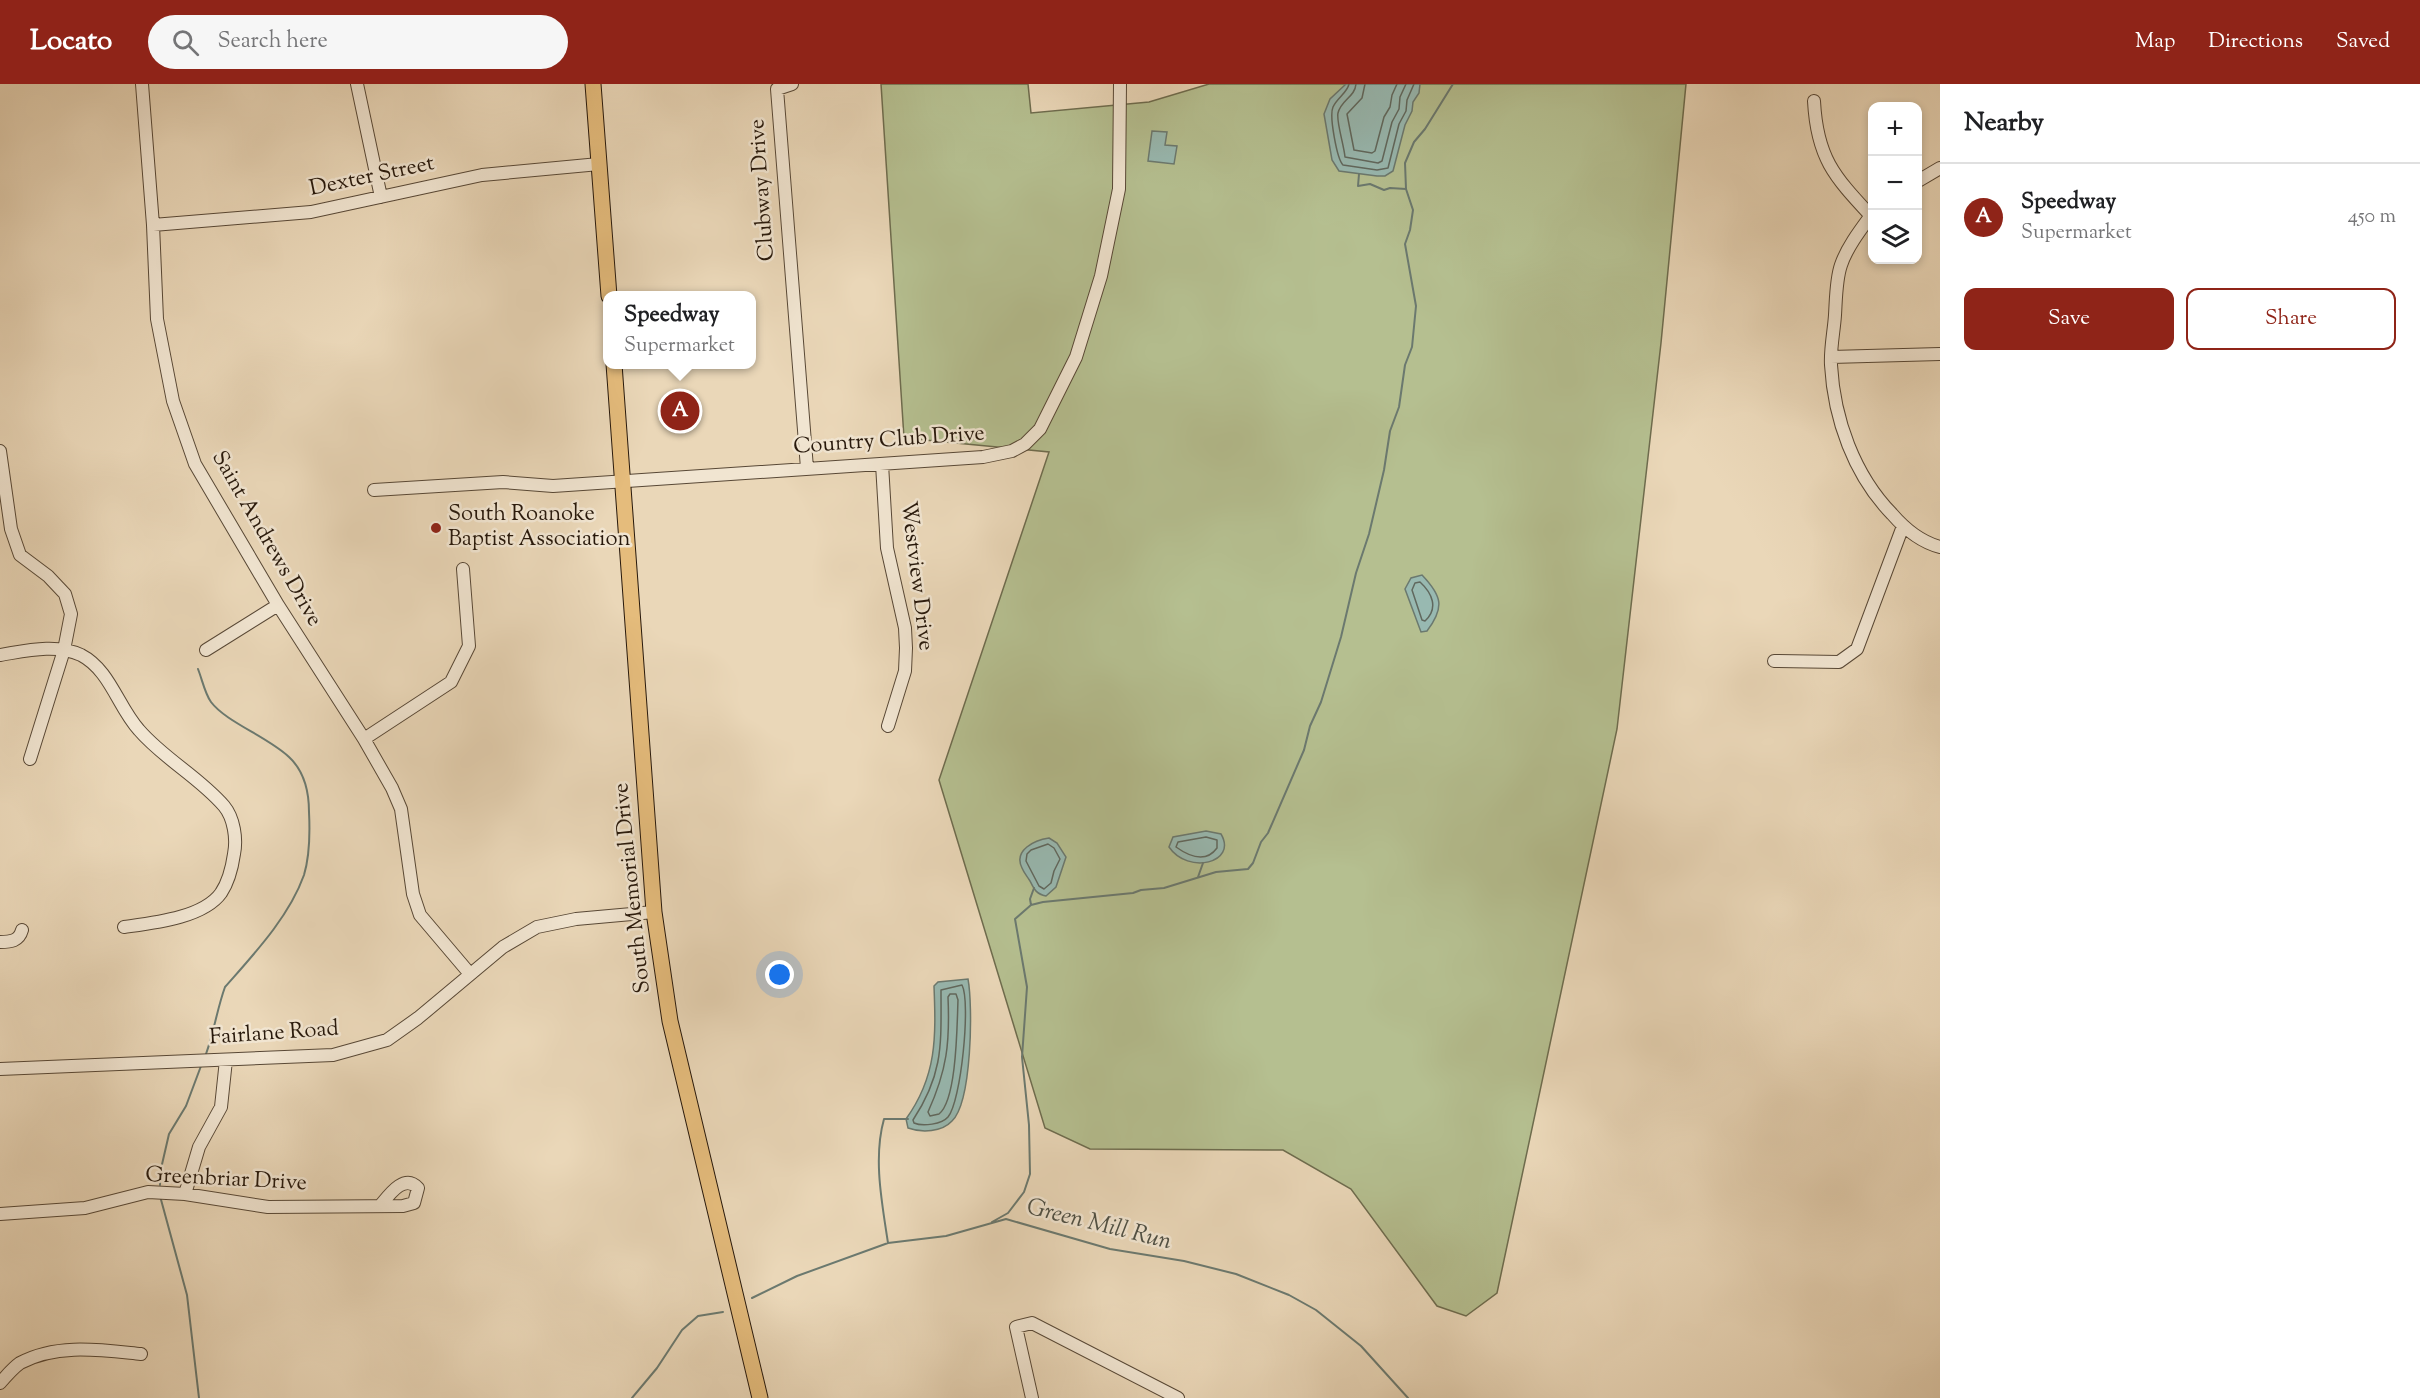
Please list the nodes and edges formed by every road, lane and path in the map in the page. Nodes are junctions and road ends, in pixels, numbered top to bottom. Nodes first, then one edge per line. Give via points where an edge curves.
1 (142, 84) edge
2 (357, 84) edge
3 (593, 84) edge
4 (792, 84) edge
5 (1120, 84) edge
6 (1814, 101) dead end
7 (599, 164) junction
8 (1940, 168) edge
9 (1922, 178) edge
10 (381, 197) junction
11 (1868, 211) edge
12 (1868, 220) edge
13 (153, 225) junction
14 (609, 291) edge
15 (1940, 354) edge
16 (1831, 357) junction
17 (614, 369) edge
18 (0, 451) edge
19 (882, 464) junction
20 (807, 468) junction
21 (623, 481) junction
22 (374, 490) dead end
23 (1903, 526) junction
24 (1940, 547) edge
25 (463, 568) dead end
26 (278, 605) junction
27 (64, 650) junction
28 (206, 650) dead end
29 (0, 655) edge
30 (1774, 662) dead end
31 (888, 726) dead end
32 (364, 739) junction
33 (30, 759) dead end
34 (654, 912) junction
35 (124, 927) dead end
36 (22, 930) dead end
37 (0, 942) edge
38 (470, 974) junction
39 (226, 1060) junction
40 (0, 1069) edge
41 (185, 1194) junction
42 (380, 1206) dead end
43 (0, 1214) edge
44 (141, 1354) dead end
45 (0, 1383) edge
46 (760, 1398) edge
47 (1032, 1398) edge
48 (1178, 1398) edge

1 - 13 street, Saint Andrews Drive
2 - 10 street
3 - 7 main road
4 - 20 street, Clubway Drive via 777,89
5 - 19 street, Country Club Drive via 1121,172 1111,236 1076,357 1040,429 1025,444 999,454
6 - 11 street via 1815,128 1822,150 1837,179
7 - 10 street, Dexter Street via 482,175
7 - 14 main road
8 - 9 street
10 - 13 street, Dexter Street via 307,213
12 - 16 street via 1841,265
13 - 26 street, Saint Andrews Drive via 157,319 173,401 195,464
15 - 16 street
16 - 23 street via 1839,417 1847,443 1864,478
17 - 21 main road, South Memorial Drive
18 - 27 street via 11,529 20,555 65,594 70,614
19 - 20 street, Country Club Drive
19 - 31 street, Westview Drive via 887,548 906,648 905,671
20 - 21 street, Country Club Drive
21 - 22 street, Country Club Drive via 553,486 503,482
21 - 34 main road, South Memorial Drive
23 - 24 street via 1928,544
23 - 30 street via 1857,649 1839,662
25 - 32 street via 469,646 451,682
26 - 28 street
26 - 32 street, Saint Andrews Drive
27 - 29 street
27 - 33 street
27 - 35 street via 80,655 98,668 137,729 226,808 233,824 231,875 220,895 194,913
32 - 38 street, Saint Andrews Drive via 401,809 412,894 420,915
34 - 38 street, Fairlane Road via 537,927 503,947
34 - 46 main road, South Memorial Drive via 670,1021
36 - 37 street via 12,942
38 - 39 street, Fairlane Road via 387,1040 333,1055
39 - 40 street, Fairlane Road
39 - 41 street via 221,1107 199,1147
41 - 42 street, Greenbriar Drive via 268,1206
41 - 43 street, Greenbriar Drive via 148,1192 85,1208
44 - 45 street via 94,1349 46,1353 19,1364
47 - 48 street via 1016,1327 1032,1323

